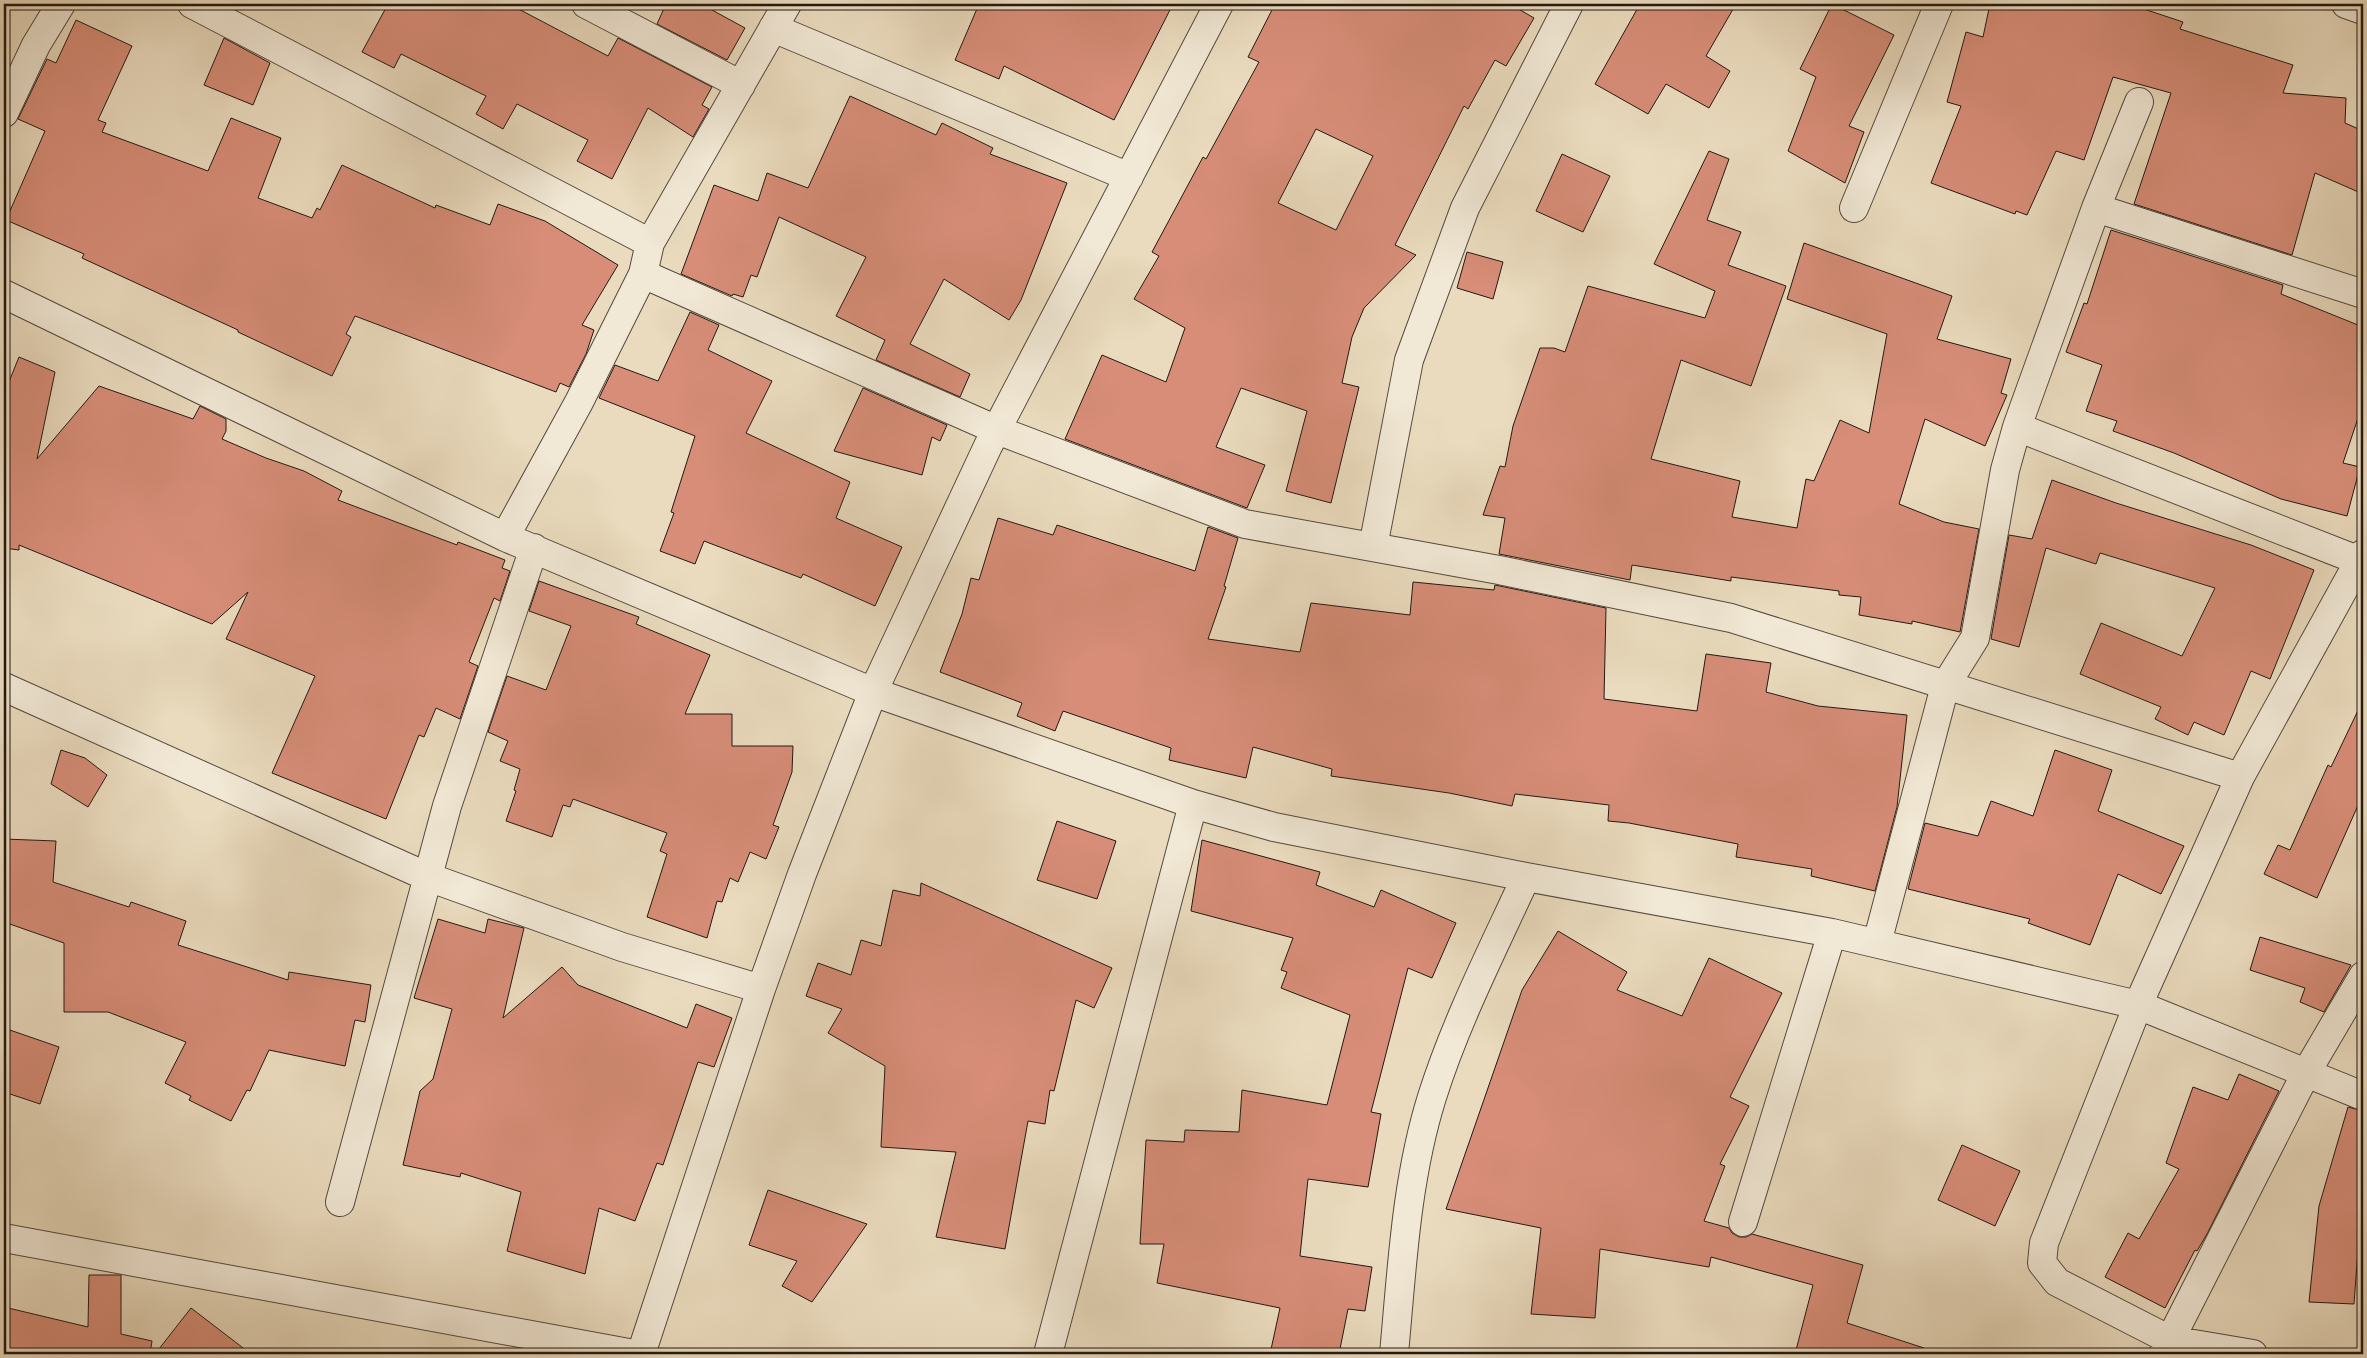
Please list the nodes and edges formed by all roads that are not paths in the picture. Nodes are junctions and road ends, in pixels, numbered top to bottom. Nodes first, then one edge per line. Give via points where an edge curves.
1 (61, 4) edge
2 (192, 4) edge
3 (586, 4) edge
4 (787, 4) edge
5 (1220, 4) edge
6 (1569, 4) edge
7 (1939, 4) edge
8 (2346, 4) edge
9 (2363, 10) edge
10 (773, 28) junction
11 (741, 84) junction
12 (2140, 102) dead end
13 (4, 113) edge
14 (1129, 177) junction
15 (1854, 208) dead end
16 (2096, 208) junction
17 (650, 243) junction
18 (643, 274) junction
19 (4, 294) edge
20 (2363, 294) edge
21 (2017, 427) junction
22 (997, 430) junction
23 (505, 537) junction
24 (1373, 547) junction
25 (534, 548) junction
26 (2361, 557) edge
27 (1945, 686) junction
28 (4, 687) edge
29 (873, 692) junction
30 (2240, 777) junction
31 (1193, 804) junction
32 (428, 877) junction
33 (1526, 877) junction
34 (1832, 933) junction
35 (1877, 943) junction
36 (2363, 976) edge
37 (761, 989) junction
38 (2138, 1005) junction
39 (2306, 1073) junction
40 (2363, 1096) edge
41 (340, 1202) dead end
42 (1742, 1222) dead end
43 (4, 1238) edge
44 (2167, 1347) edge
45 (634, 1354) edge
46 (641, 1354) edge
47 (1048, 1354) edge
48 (1394, 1354) edge
49 (2252, 1354) edge

1 - 13 street via 36,45
2 - 17 street
3 - 11 street
4 - 10 street
5 - 14 street
6 - 24 street via 1465,208 1409,360
7 - 15 street
8 - 9 street
10 - 11 street
10 - 14 street
11 - 17 street
12 - 16 street
14 - 22 street
16 - 20 street
16 - 21 street
17 - 18 street
18 - 22 street
18 - 23 street via 579,402
19 - 23 street
21 - 26 street
21 - 27 street via 2005,470 1975,638
22 - 24 street via 1245,524
22 - 29 street
23 - 25 street
24 - 27 street via 1731,618
25 - 29 street
25 - 32 street via 447,806
26 - 30 street
27 - 30 street
27 - 35 street
28 - 32 street
29 - 31 street
29 - 37 street
30 - 38 street
31 - 33 street via 1274,827
31 - 47 street
32 - 37 street via 622,947
32 - 41 street
33 - 34 street
33 - 48 street via 1458,1027 1432,1097 1409,1193
34 - 35 street
34 - 42 street
35 - 38 street
36 - 39 street
37 - 46 street
38 - 39 street
38 - 44 street via 2044,1243 2042,1263 2057,1282
39 - 40 street
39 - 44 street
43 - 45 street
44 - 49 street

